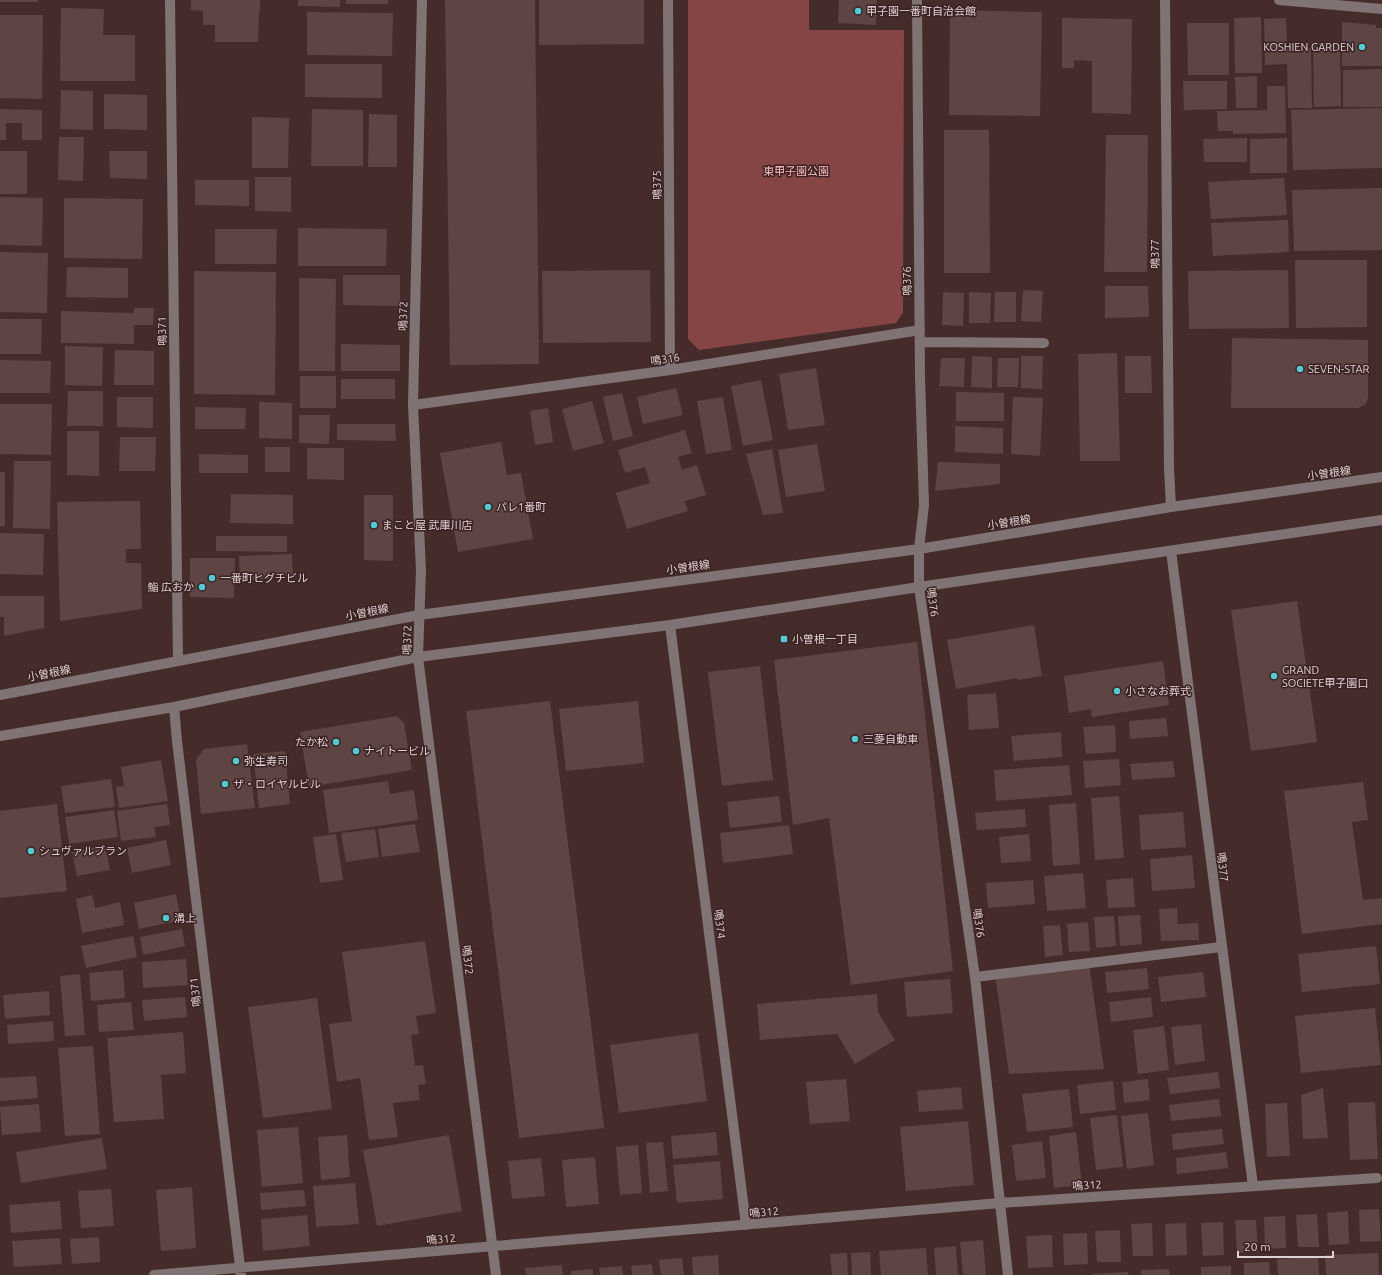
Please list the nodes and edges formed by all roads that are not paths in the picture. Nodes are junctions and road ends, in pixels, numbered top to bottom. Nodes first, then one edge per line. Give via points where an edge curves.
1 (170, 0) edge
2 (422, 0) edge
3 (668, 0) edge
4 (917, 0) edge
5 (1165, 0) edge
6 (1279, 0) edge
7 (1382, 9) edge
8 (920, 330) junction
9 (920, 342) junction
10 (1044, 343) dead end
11 (670, 370) junction
12 (413, 405) junction
13 (1382, 477) edge
14 (1171, 507) junction
15 (1382, 520) edge
16 (919, 549) junction
17 (1171, 551) junction
18 (919, 586) junction
19 (419, 615) junction
20 (670, 625) junction
21 (418, 657) junction
22 (178, 661) junction
23 (0, 695) edge
24 (174, 707) junction
25 (0, 736) edge
26 (1222, 947) junction
27 (974, 977) junction
28 (1377, 1178) dead end
29 (1253, 1186) junction
30 (1000, 1203) junction
31 (746, 1225) junction
32 (492, 1247) junction
33 (240, 1271) edge
34 (154, 1275) edge
35 (496, 1275) edge
36 (1008, 1275) edge

1 - 22 street, 鳴371
2 - 12 street, 鳴372
3 - 11 street, 鳴375
4 - 8 street, 鳴376
5 - 14 street, 鳴377
6 - 7 street
8 - 9 street, 鳴376
8 - 11 street, 鳴316
9 - 10 street
9 - 16 street, 鳴376 via 924,505
11 - 12 street, 鳴316
12 - 19 street, 鳴372 via 420,570
13 - 14 street, 小曽根線
14 - 16 street, 小曽根線
15 - 17 street
16 - 18 street, 鳴376
16 - 19 street, 小曽根線
17 - 18 street
17 - 26 street, 鳴377
18 - 20 street
18 - 27 street, 鳴376
19 - 21 street, 鳴372
19 - 22 street, 小曽根線
20 - 21 street
20 - 31 street, 鳴374
21 - 24 street
21 - 32 street, 鳴372
22 - 23 street, 小曽根線
24 - 25 street
24 - 33 street, 鳴371
26 - 27 street
26 - 29 street, 鳴377
27 - 30 street, 鳴376
28 - 29 street, 鳴312
29 - 30 street, 鳴312
30 - 31 street, 鳴312
30 - 36 street, 鳴376
31 - 32 street, 鳴312
32 - 33 street, 鳴312
32 - 35 street, 鳴372
33 - 34 street, 鳴312

